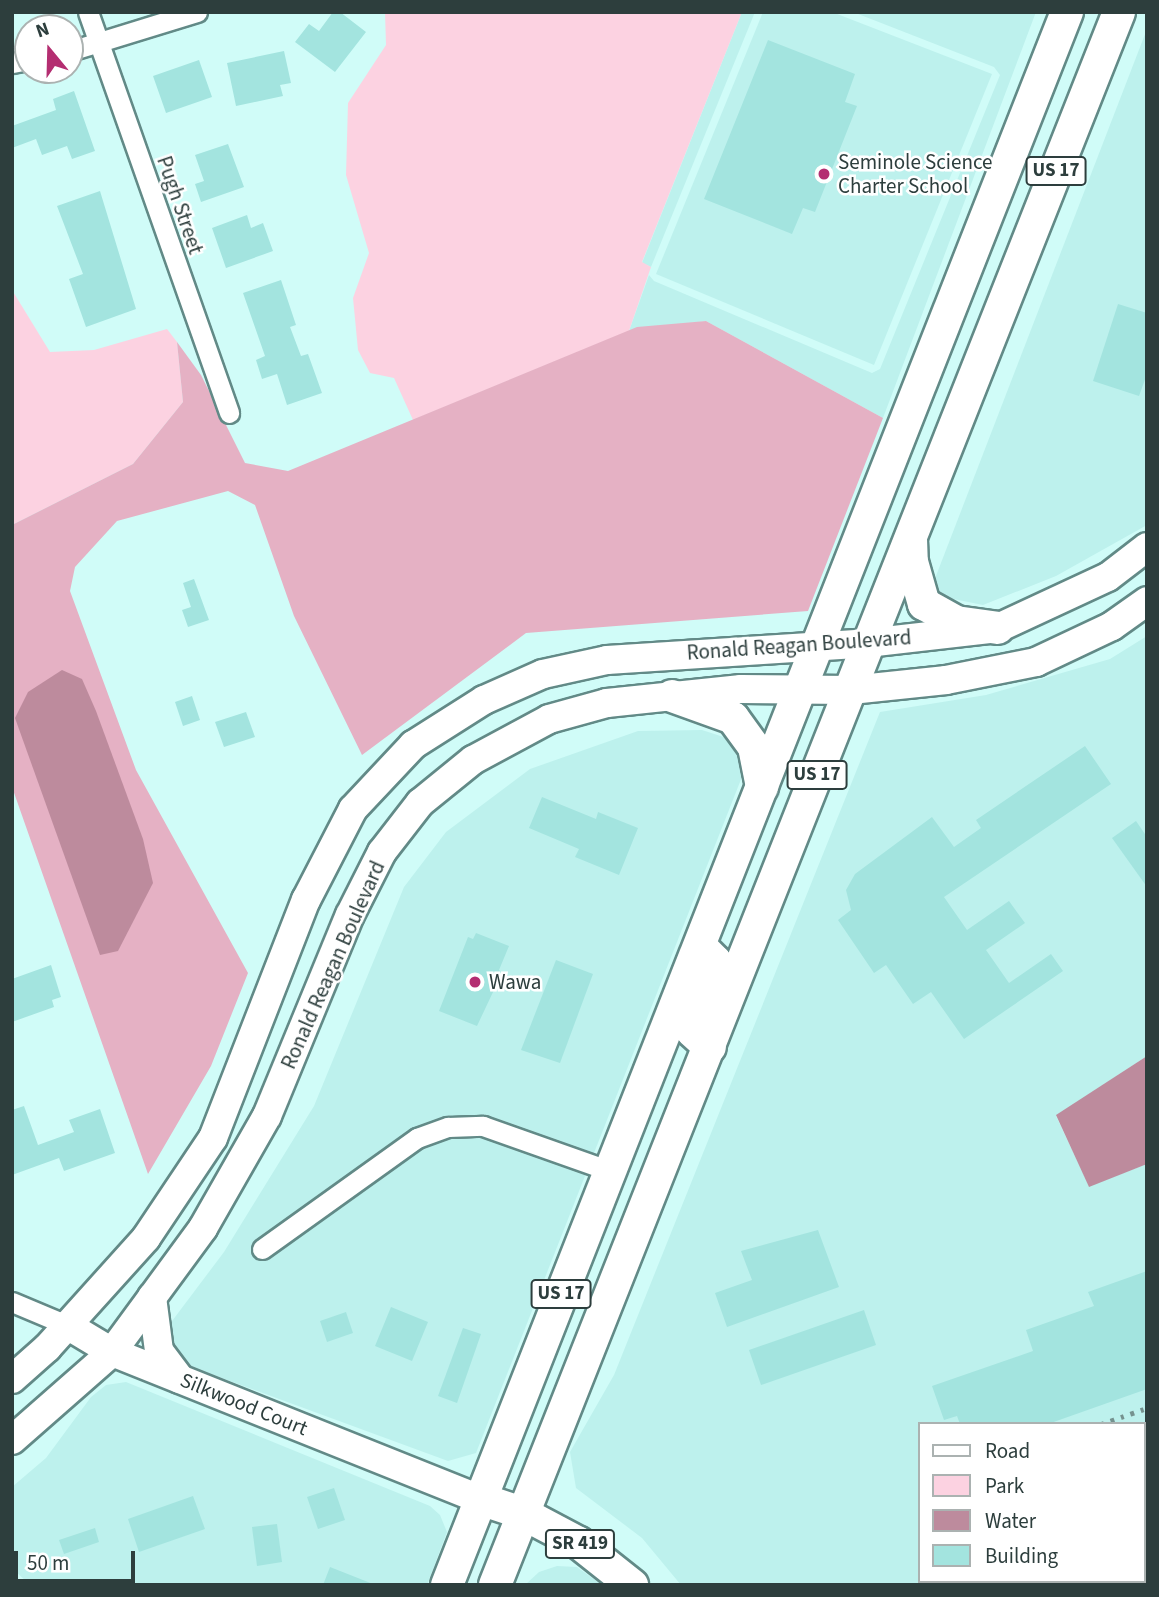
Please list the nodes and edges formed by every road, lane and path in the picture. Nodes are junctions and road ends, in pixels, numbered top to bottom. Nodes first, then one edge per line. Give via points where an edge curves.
1 (88, 12) edge
2 (197, 12) edge
3 (1066, 12) edge
4 (1119, 12) edge
5 (99, 45) junction
6 (84, 48) edge
7 (229, 413) dead end
8 (911, 536) junction
9 (1147, 547) edge
10 (1147, 601) edge
11 (998, 628) junction
12 (819, 643) junction
13 (867, 643) junction
14 (802, 686) junction
15 (851, 690) junction
16 (672, 696) junction
17 (762, 788) junction
18 (700, 946) junction
19 (281, 963) junction
20 (710, 1047) junction
21 (270, 1107) junction
22 (610, 1171) junction
23 (262, 1249) dead end
24 (152, 1297) junction
25 (12, 1302) edge
26 (67, 1325) junction
27 (112, 1352) junction
28 (12, 1379) edge
29 (180, 1379) junction
30 (12, 1440) edge
31 (480, 1499) junction
32 (522, 1513) junction
33 (447, 1585) edge
34 (495, 1585) edge
35 (632, 1585) edge

1 - 5 street, Pugh Street
2 - 5 street
3 - 12 main road, US 17
4 - 8 main road, US 17
5 - 6 street
5 - 7 street, Pugh Street
8 - 11 main road via 912,562 925,604 956,622
8 - 13 main road, US 17
9 - 11 main road, Ronald Reagan Boulevard via 1108,577
10 - 15 main road, Ronald Reagan Boulevard via 1112,626 1036,662 946,680
11 - 13 main road, Ronald Reagan Boulevard
12 - 13 main road, Ronald Reagan Boulevard
12 - 14 main road, US 17
12 - 19 main road, Ronald Reagan Boulevard via 607,660 543,674 484,699 413,745 353,809 306,900
13 - 15 main road, US 17
14 - 15 main road, Ronald Reagan Boulevard
14 - 16 main road, Ronald Reagan Boulevard
14 - 17 main road, US 17
15 - 20 main road, US 17
16 - 17 main road via 733,718 754,747
16 - 21 main road, Ronald Reagan Boulevard via 607,703 549,719 473,760 420,803 368,878
17 - 18 main road, US 17
18 - 20 main road via 715,961 716,969 692,1031
18 - 22 main road, US 17
19 - 21 main road via 276,1001 252,1074 255,1097
19 - 26 main road, Ronald Reagan Boulevard via 213,1138 146,1238
20 - 32 main road, US 17
21 - 24 main road, Ronald Reagan Boulevard via 203,1228
22 - 23 street via 483,1126 448,1127 417,1138
22 - 31 main road, US 17
24 - 27 main road, Ronald Reagan Boulevard
24 - 29 main road via 159,1351
25 - 26 street, Silkwood Court
26 - 27 main road, Silkwood Court
26 - 28 main road, Ronald Reagan Boulevard
27 - 29 main road, Silkwood Court
27 - 30 main road, Ronald Reagan Boulevard
29 - 31 main road, Silkwood Court
31 - 32 main road, SR 419
31 - 33 main road, US 17
32 - 34 main road, US 17
32 - 35 main road, SR 419 via 579,1543

